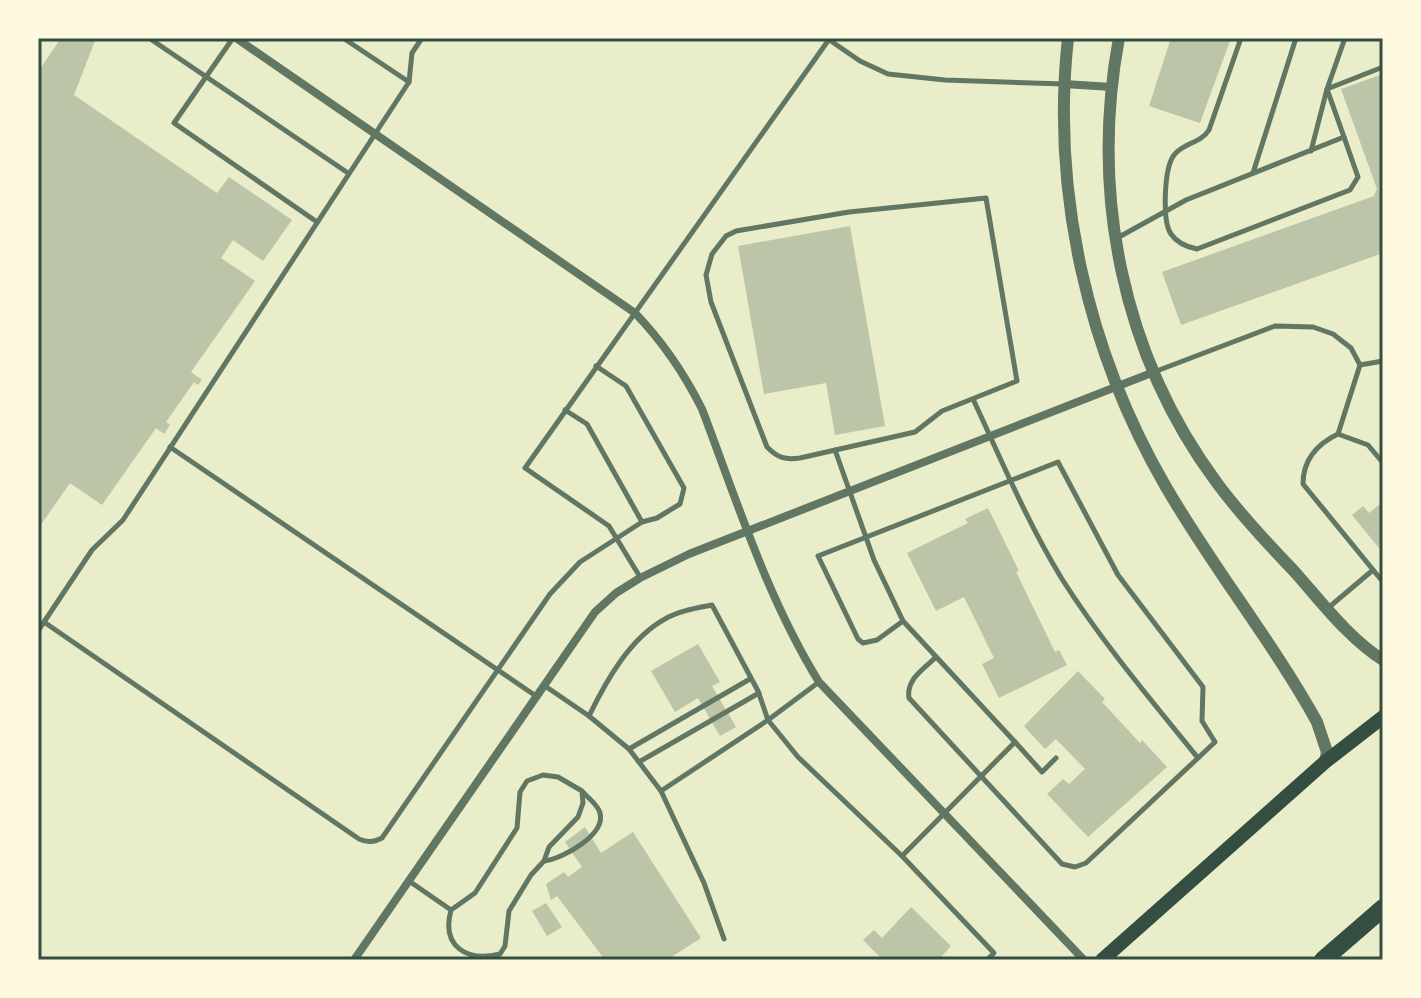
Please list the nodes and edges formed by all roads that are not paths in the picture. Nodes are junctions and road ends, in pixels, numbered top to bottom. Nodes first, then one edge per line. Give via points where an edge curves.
1 (149, 38) edge
2 (235, 38) edge
3 (343, 38) edge
4 (422, 38) edge
5 (829, 38) edge
6 (1068, 38) edge
7 (1119, 38) edge
8 (1241, 38) edge
9 (1296, 38) edge
10 (1345, 38) edge
11 (1383, 67) edge
12 (206, 77) junction
13 (409, 82) junction
14 (1064, 84) junction
15 (1112, 87) junction
16 (1327, 89) junction
17 (375, 133) junction
18 (1344, 137) junction
19 (1310, 152) junction
20 (348, 173) junction
21 (1253, 173) junction
22 (1165, 212) junction
23 (317, 222) junction
24 (1114, 240) junction
25 (635, 313) junction
26 (1383, 361) edge
27 (1360, 365) junction
28 (596, 366) junction
29 (1154, 372) junction
30 (1118, 386) junction
31 (973, 399) junction
32 (565, 410) junction
33 (1338, 434) junction
34 (991, 437) junction
35 (170, 447) junction
36 (835, 450) junction
37 (1383, 463) edge
38 (1011, 481) junction
39 (849, 492) junction
40 (642, 522) junction
41 (749, 532) junction
42 (616, 537) junction
43 (865, 537) junction
44 (1373, 570) junction
45 (640, 578) junction
46 (1383, 582) edge
47 (1328, 608) junction
48 (903, 621) junction
49 (44, 622) junction
50 (38, 631) edge
51 (936, 657) junction
52 (1383, 660) edge
53 (499, 671) junction
54 (750, 679) junction
55 (819, 682) junction
56 (544, 685) junction
57 (759, 693) junction
58 (536, 696) junction
59 (589, 716) junction
60 (1383, 717) edge
61 (768, 720) junction
62 (1015, 742) junction
63 (629, 749) junction
64 (1056, 758) dead end
65 (1198, 758) junction
66 (639, 762) junction
67 (1325, 762) junction
68 (980, 777) junction
69 (582, 791) junction
70 (661, 791) junction
71 (943, 815) junction
72 (902, 856) junction
73 (544, 861) junction
74 (408, 880) junction
75 (1383, 908) edge
76 (451, 910) junction
77 (724, 939) dead end
78 (354, 960) edge
79 (987, 960) edge
80 (1084, 960) edge
81 (1102, 960) edge
82 (1323, 960) edge

1 - 12 lane
2 - 12 lane
2 - 17 street
3 - 13 lane
4 - 13 lane via 412,53
5 - 14 lane via 888,74
5 - 25 lane
6 - 14 street
7 - 15 street
8 - 22 lane via 1206,136 1175,153 1170,162
9 - 21 lane
10 - 16 lane
11 - 16 lane
12 - 20 lane
12 - 23 lane via 174,123
13 - 17 lane
14 - 15 street
14 - 30 street via 1071,215 1083,280
15 - 24 street via 1107,167
16 - 18 lane
16 - 19 lane
17 - 20 lane
17 - 25 street
18 - 19 lane
18 - 22 lane via 1358,177 1350,190 1197,249 1173,238
19 - 21 lane
20 - 23 lane
21 - 22 lane
22 - 24 lane
23 - 35 lane
24 - 29 street via 1128,301
25 - 28 lane
25 - 41 street via 689,384
26 - 27 lane
27 - 29 lane via 1351,348 1333,334 1313,327 1275,326
27 - 33 lane
28 - 32 lane
28 - 40 lane via 626,386 684,488 680,504
29 - 30 street
29 - 47 street via 1177,421 1216,482
30 - 34 street
30 - 67 street via 1165,486 1315,718 1327,752
31 - 34 lane
31 - 36 lane via 942,411 915,432
31 - 36 lane via 1017,381 986,198 849,212 736,231 712,254 706,275 711,302 767,447 788,459
32 - 40 lane via 587,424
32 - 42 lane via 525,468 609,526
33 - 37 lane via 1368,445
33 - 44 lane via 1315,450 1303,470 1303,484
34 - 38 lane
34 - 39 street
35 - 49 lane via 123,520 92,550
35 - 53 lane
36 - 39 lane
38 - 43 lane
38 - 65 lane via 1048,556 1086,614
38 - 65 lane via 1058,462 1118,575 1203,687 1202,721 1215,742
39 - 41 street
39 - 43 lane
40 - 42 lane
41 - 45 street
41 - 55 street via 778,607
42 - 45 lane
42 - 53 lane via 580,562 550,594
43 - 48 lane
43 - 48 lane via 818,556 858,639 877,640
44 - 46 lane
44 - 47 lane
45 - 56 street via 595,612
47 - 52 street
48 - 51 lane
49 - 50 lane
49 - 53 lane via 367,842 382,838
51 - 62 lane
51 - 68 lane via 911,681 909,698
53 - 58 lane
54 - 57 lane
54 - 59 lane via 712,605 702,607 665,618 644,635 609,679
54 - 63 lane
55 - 61 lane
55 - 71 street
56 - 58 street
56 - 59 lane
57 - 61 lane
57 - 66 lane
58 - 74 street
59 - 63 lane
60 - 67 main road
61 - 70 lane
61 - 72 lane via 798,757
62 - 64 lane via 1042,772
62 - 68 lane
63 - 66 lane
65 - 68 lane via 1086,863 1075,867 1051,854
66 - 70 lane
67 - 81 main road
68 - 71 lane
69 - 73 lane via 578,817 549,847
69 - 73 lane via 597,807 600,825 569,852
69 - 76 lane via 558,777 527,781 520,792 517,828 475,893
70 - 77 lane
71 - 72 lane
71 - 80 street
72 - 79 lane via 994,953
73 - 76 lane via 509,911 500,954 469,956 453,944
74 - 76 lane
74 - 78 street
75 - 82 highway

